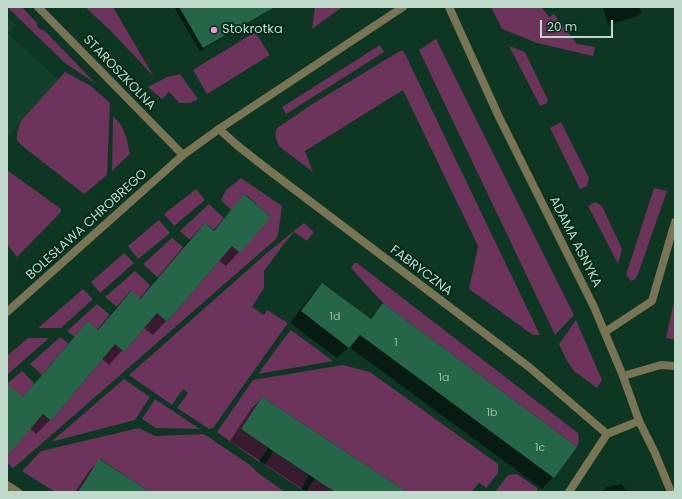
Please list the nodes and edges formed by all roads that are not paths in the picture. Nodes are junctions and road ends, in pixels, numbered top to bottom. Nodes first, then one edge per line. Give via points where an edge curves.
1 (38, 7) edge
2 (403, 7) edge
3 (449, 7) edge
4 (219, 129) junction
5 (183, 155) junction
6 (675, 222) edge
7 (7, 312) edge
8 (605, 332) junction
9 (675, 366) edge
10 (623, 376) junction
11 (639, 421) junction
12 (607, 434) junction
13 (7, 485) edge
14 (18, 492) edge
15 (569, 492) edge
16 (671, 492) edge

1 - 5 street, STAROSZKOLNA
2 - 4 street
3 - 8 street, ADAMA ASNYKA via 496,110
4 - 5 street, BOLESŁAWA CHROBREGO
4 - 12 street, FABRYCZNA via 272,173 529,367
5 - 7 street, BOLESŁAWA CHROBREGO
6 - 8 street via 652,301
8 - 10 street, ADAMA ASNYKA
9 - 10 street via 661,365
10 - 11 street, ADAMA ASNYKA
11 - 12 street
11 - 16 street, ADAMA ASNYKA
12 - 15 street
13 - 14 street

